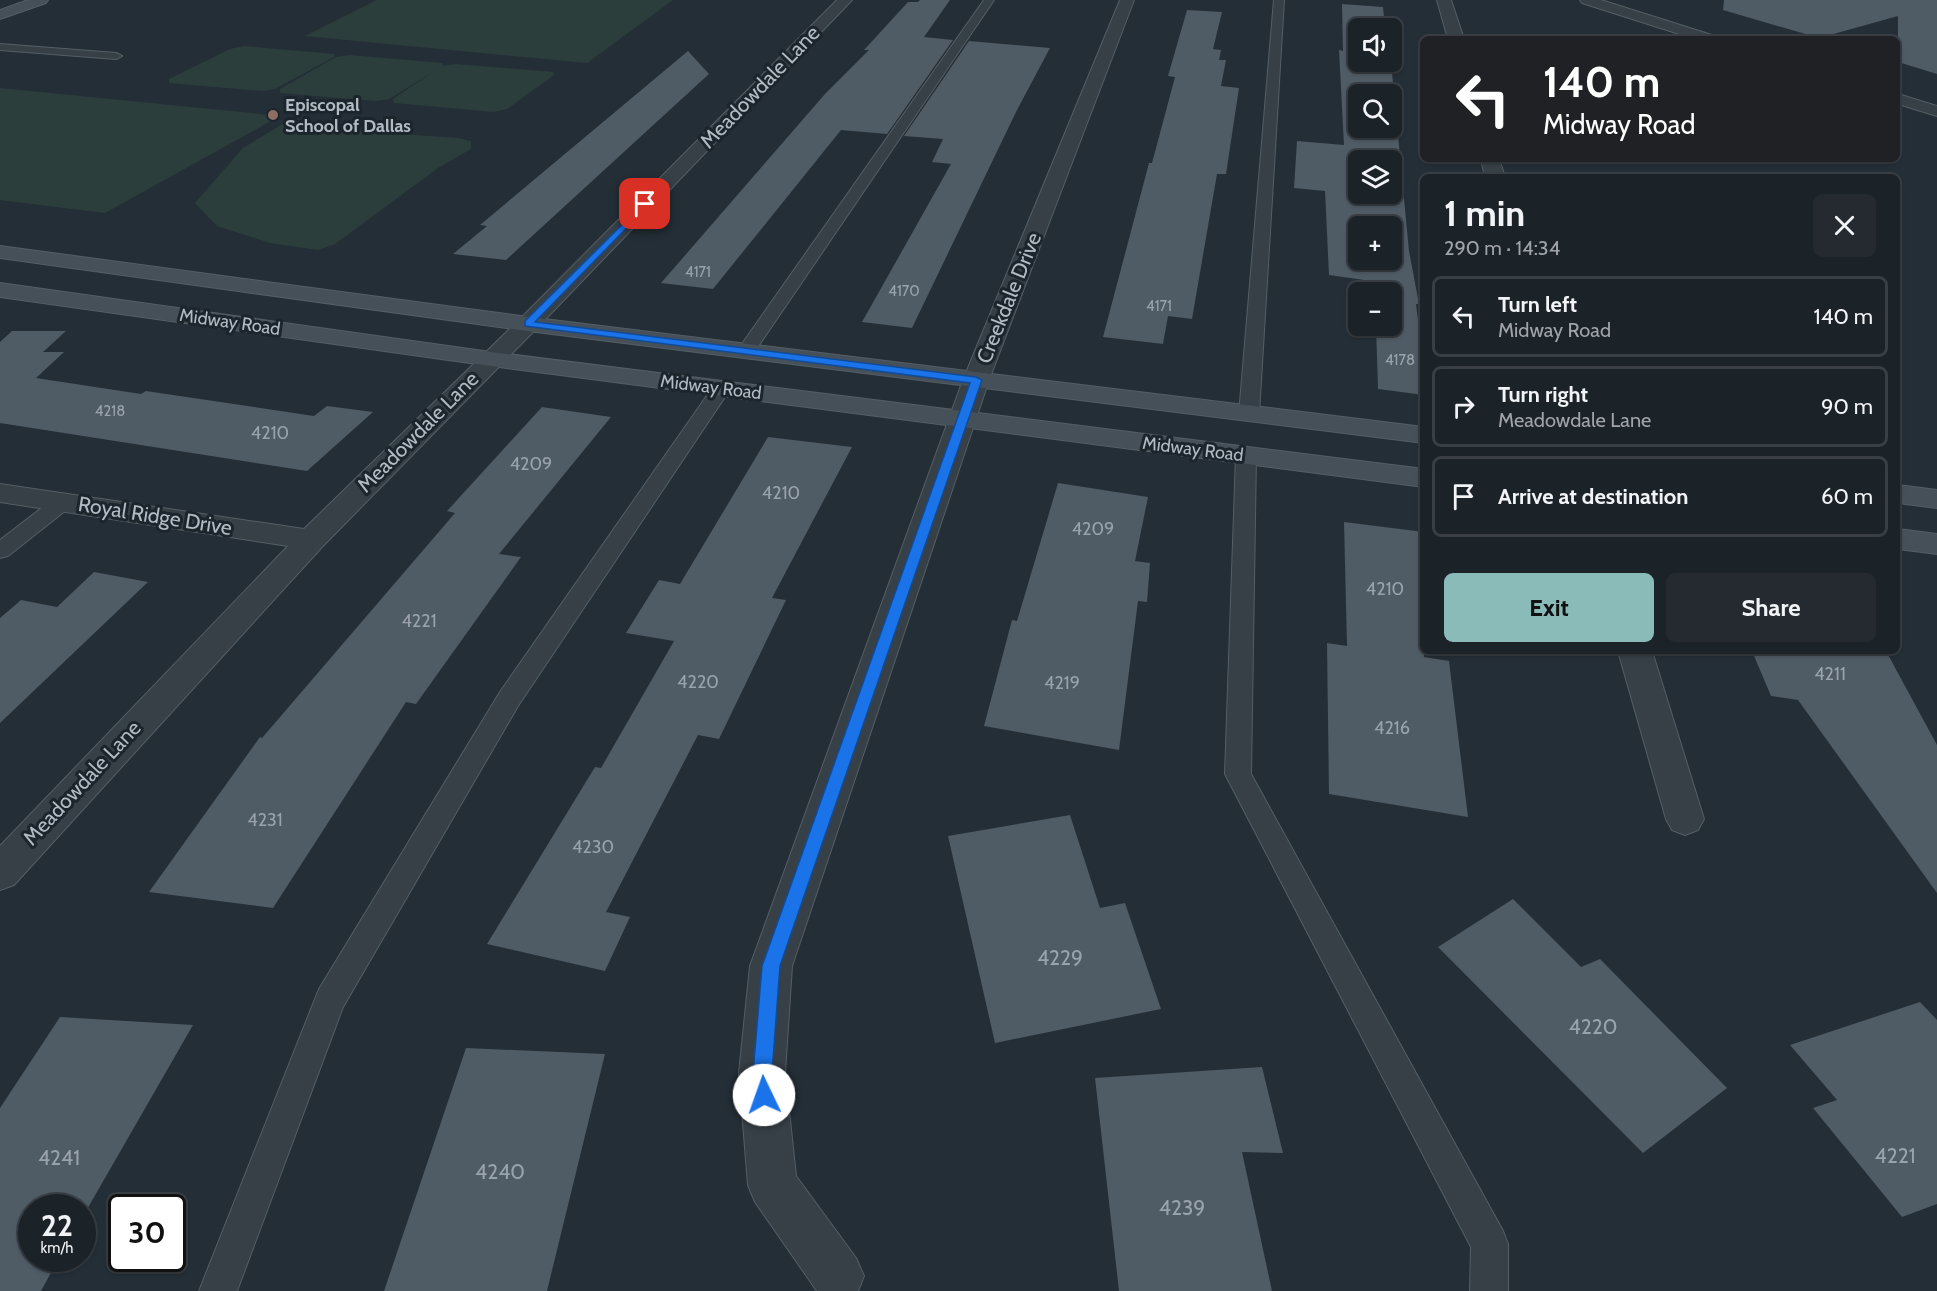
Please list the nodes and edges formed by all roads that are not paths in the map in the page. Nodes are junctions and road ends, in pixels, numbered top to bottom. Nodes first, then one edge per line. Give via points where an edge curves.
1 (41, 0) edge
2 (845, 0) edge
3 (988, 0) edge
4 (1127, 0) edge
5 (1279, 0) edge
6 (1444, 0) edge
7 (1587, 0) edge
8 (0, 15) edge
9 (1455, 36) edge
10 (1701, 36) edge
11 (0, 47) edge
12 (116, 56) dead end
13 (1900, 100) edge
14 (1937, 111) edge
15 (0, 252) edge
16 (0, 290) edge
17 (528, 324) junction
18 (746, 351) junction
19 (491, 359) junction
20 (976, 380) junction
21 (722, 388) junction
22 (1249, 414) junction
23 (963, 419) junction
24 (1420, 435) edge
25 (1246, 455) junction
26 (1420, 477) edge
27 (0, 492) edge
28 (1900, 494) edge
29 (1937, 499) edge
30 (63, 502) junction
31 (1900, 539) edge
32 (311, 540) junction
33 (1937, 544) edge
34 (0, 550) edge
35 (1636, 654) edge
36 (1685, 819) dead end
37 (0, 873) edge
38 (838, 1276) dead end
39 (218, 1291) edge
40 (1489, 1291) edge

1 - 8 main road
2 - 17 street, Meadowdale Lane
3 - 18 lane
4 - 20 street, Creekdale Drive
5 - 22 lane
6 - 9 street
7 - 10 street
11 - 12 lane
13 - 14 street
15 - 17 main road, Midway Road
16 - 19 main road, Midway Road
17 - 18 main road, Midway Road
17 - 19 street, Meadowdale Lane
18 - 20 main road, Midway Road
19 - 21 main road, Midway Road
19 - 32 street, Meadowdale Lane
20 - 22 main road, Midway Road
20 - 23 street, Creekdale Drive
21 - 23 main road, Midway Road
21 - 39 lane via 509,699 330,1000
22 - 24 main road, Midway Road
23 - 25 main road, Midway Road
23 - 38 street, Creekdale Drive via 771,966 762,1073 772,1185
25 - 26 main road, Midway Road
25 - 40 lane via 1238,774 1490,1244
27 - 30 street, Royal Ridge Drive
28 - 29 main road
30 - 32 street, Royal Ridge Drive
30 - 34 lane
31 - 33 main road
32 - 37 street, Meadowdale Lane
35 - 36 street

